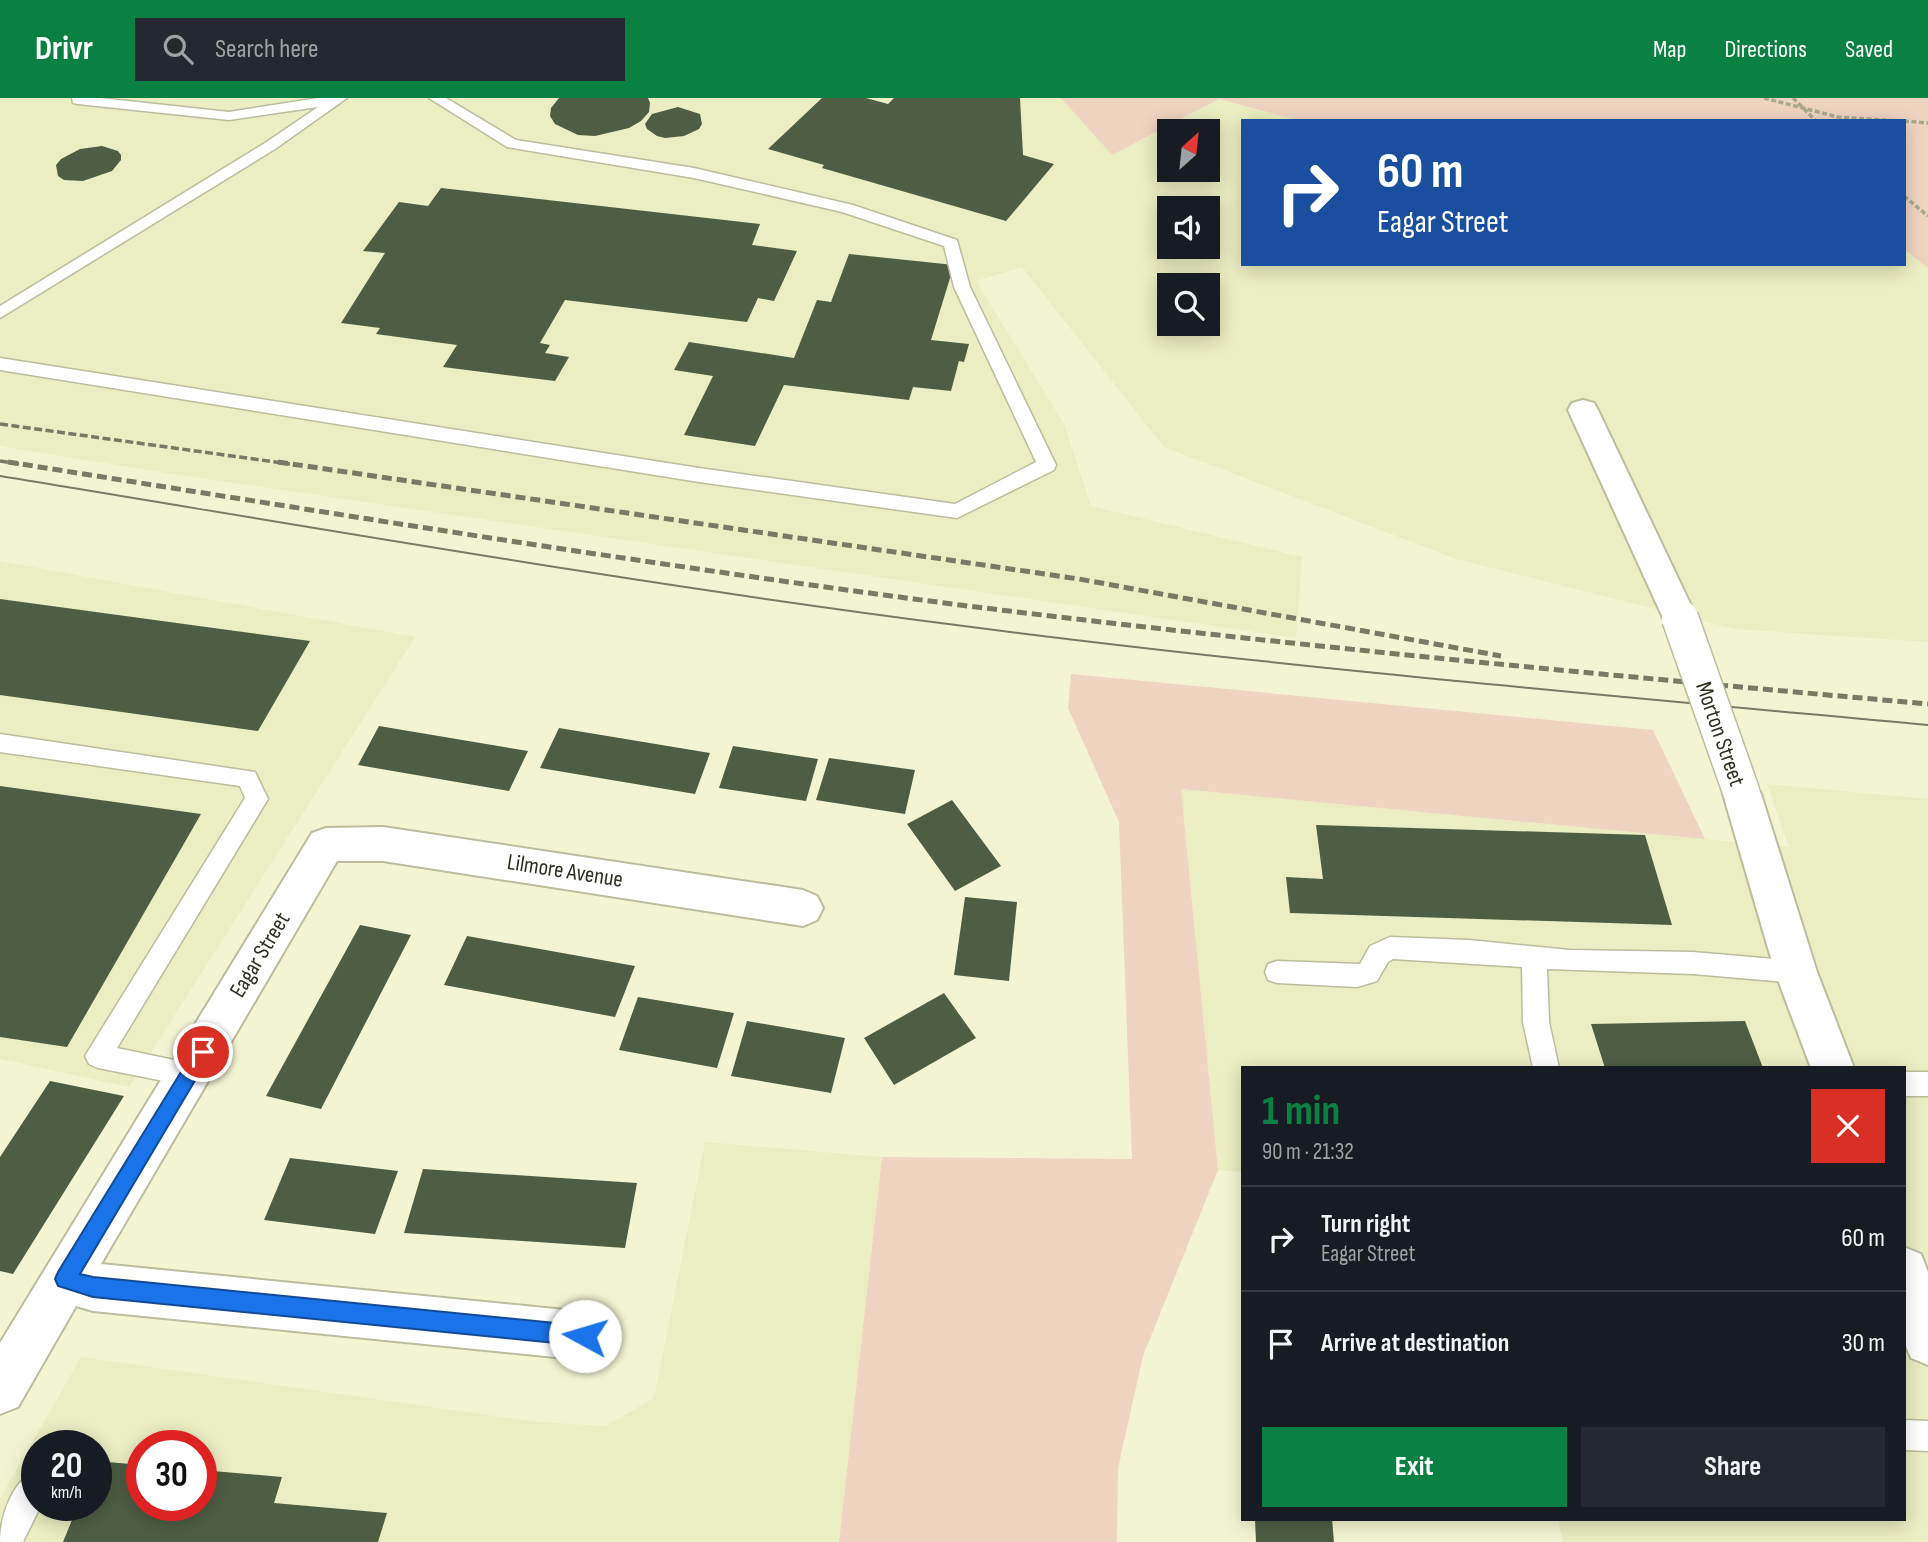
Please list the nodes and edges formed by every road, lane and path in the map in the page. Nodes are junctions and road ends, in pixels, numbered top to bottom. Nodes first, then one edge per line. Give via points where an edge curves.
1 (340, 98) edge
2 (436, 98) edge
3 (1764, 98) edge
4 (1793, 98) edge
5 (78, 100) dead end
6 (1800, 107) junction
7 (1814, 119) edge
8 (1867, 119) edge
9 (1906, 121) edge
10 (1928, 123) edge
11 (1906, 198) edge
12 (1928, 216) edge
13 (0, 313) edge
14 (0, 364) edge
15 (1583, 410) dead end
16 (0, 743) edge
17 (326, 845) joint
18 (803, 908) dead end
19 (1534, 957) junction
20 (1277, 972) dead end
21 (1796, 972) junction
22 (1546, 1066) edge
23 (1832, 1066) edge
24 (189, 1074) junction
25 (1906, 1084) edge
26 (1928, 1084) edge
27 (1906, 1277) edge
28 (65, 1279) junction
29 (585, 1336) dead end
30 (1928, 1341) edge
31 (13, 1343) edge
32 (0, 1390) edge
33 (1906, 1436) edge
34 (1928, 1436) edge
35 (21, 1510) edge
36 (7, 1542) edge

1 - 5 lane via 229,116
1 - 13 lane
2 - 14 lane via 512,144 694,173 847,208 951,243 962,287 1047,465 957,511 685,473
3 - 6 path
4 - 6 path
6 - 7 path
6 - 8 path
9 - 10 path
11 - 12 path
15 - 21 street, Morton Street, bridge via 1680,618 1742,794
16 - 24 lane via 247,778 257,799 98,1056
17 - 18 street, Lilmore Avenue via 383,844
17 - 24 street, Eagar Street
19 - 20 lane via 1390,948 1379,954 1368,973 1357,976
19 - 21 lane
19 - 22 lane via 1536,1022
21 - 23 street, Morton Street
24 - 28 street, Eagar Street
25 - 26 lane
27 - 30 street
28 - 29 street via 93,1287
28 - 31 street, Eagar Street
31 - 32 street, Eagar Street
33 - 34 lane
35 - 36 lane

